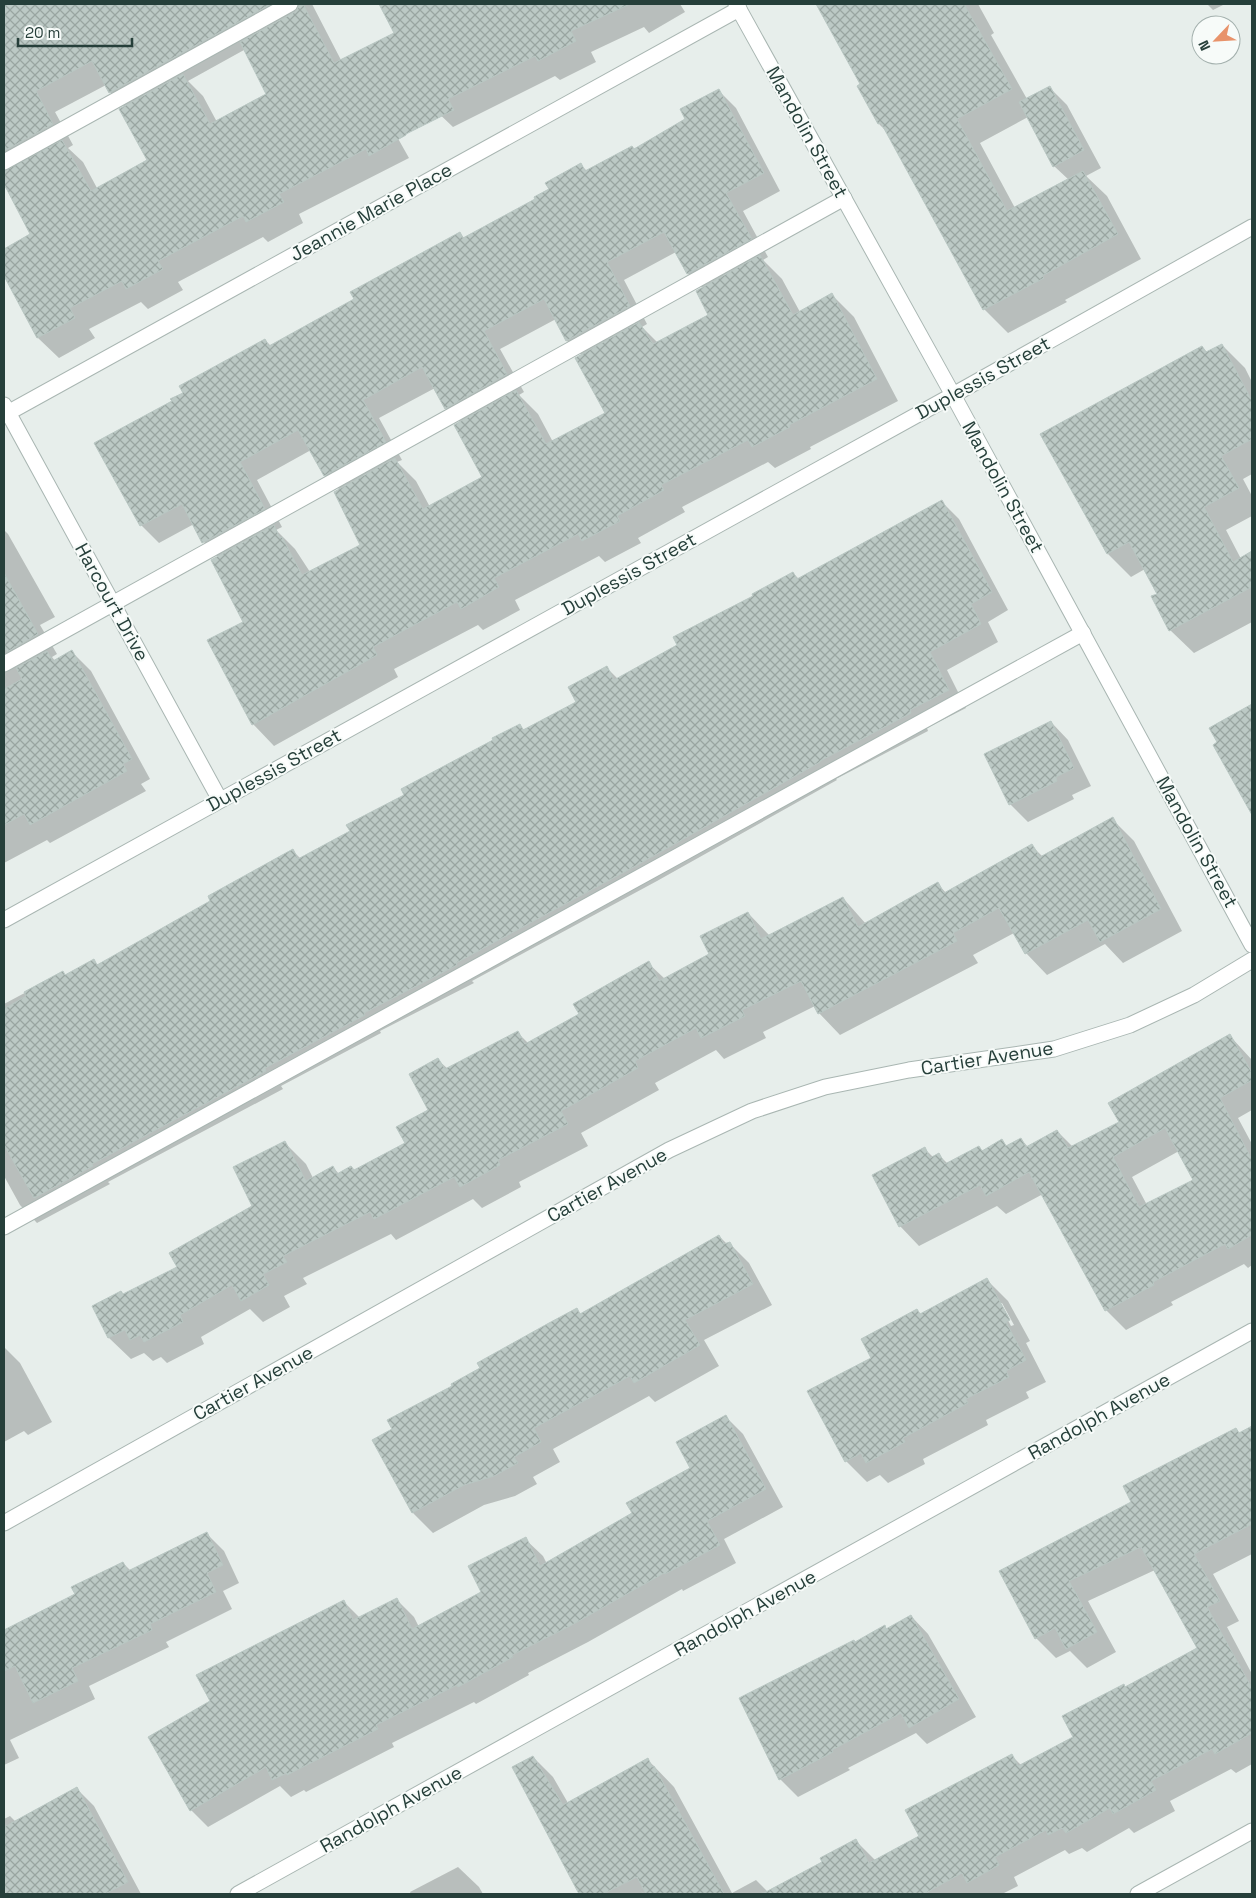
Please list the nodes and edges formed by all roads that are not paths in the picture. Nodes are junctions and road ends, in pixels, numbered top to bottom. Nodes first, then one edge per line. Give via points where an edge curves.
1 (290, 4) edge
2 (738, 6) edge
3 (4, 162) edge
4 (844, 198) junction
5 (1252, 227) edge
6 (953, 395) junction
7 (5, 411) edge
8 (113, 605) junction
9 (1083, 633) junction
10 (4, 664) edge
11 (220, 800) junction
12 (4, 920) edge
13 (1252, 945) edge
14 (1252, 960) edge
15 (4, 1227) edge
16 (1252, 1331) edge
17 (4, 1523) edge
18 (1252, 1831) edge
19 (238, 1894) edge
20 (1138, 1894) edge

1 - 3 street
2 - 4 street, Mandolin Street
2 - 7 street, Jeannie Marie Place
4 - 6 street, Mandolin Street
4 - 8 street
5 - 6 street, Duplessis Street
6 - 9 street, Mandolin Street
6 - 11 street, Duplessis Street
7 - 8 street, Harcourt Drive
8 - 10 street
8 - 11 street, Harcourt Drive
9 - 13 street, Mandolin Street
9 - 15 street
11 - 12 street, Duplessis Street
14 - 17 street, Cartier Avenue via 1194,995 1113,1031 1054,1048 909,1070 825,1087 752,1111 669,1150
16 - 19 street, Randolph Avenue
18 - 20 street

